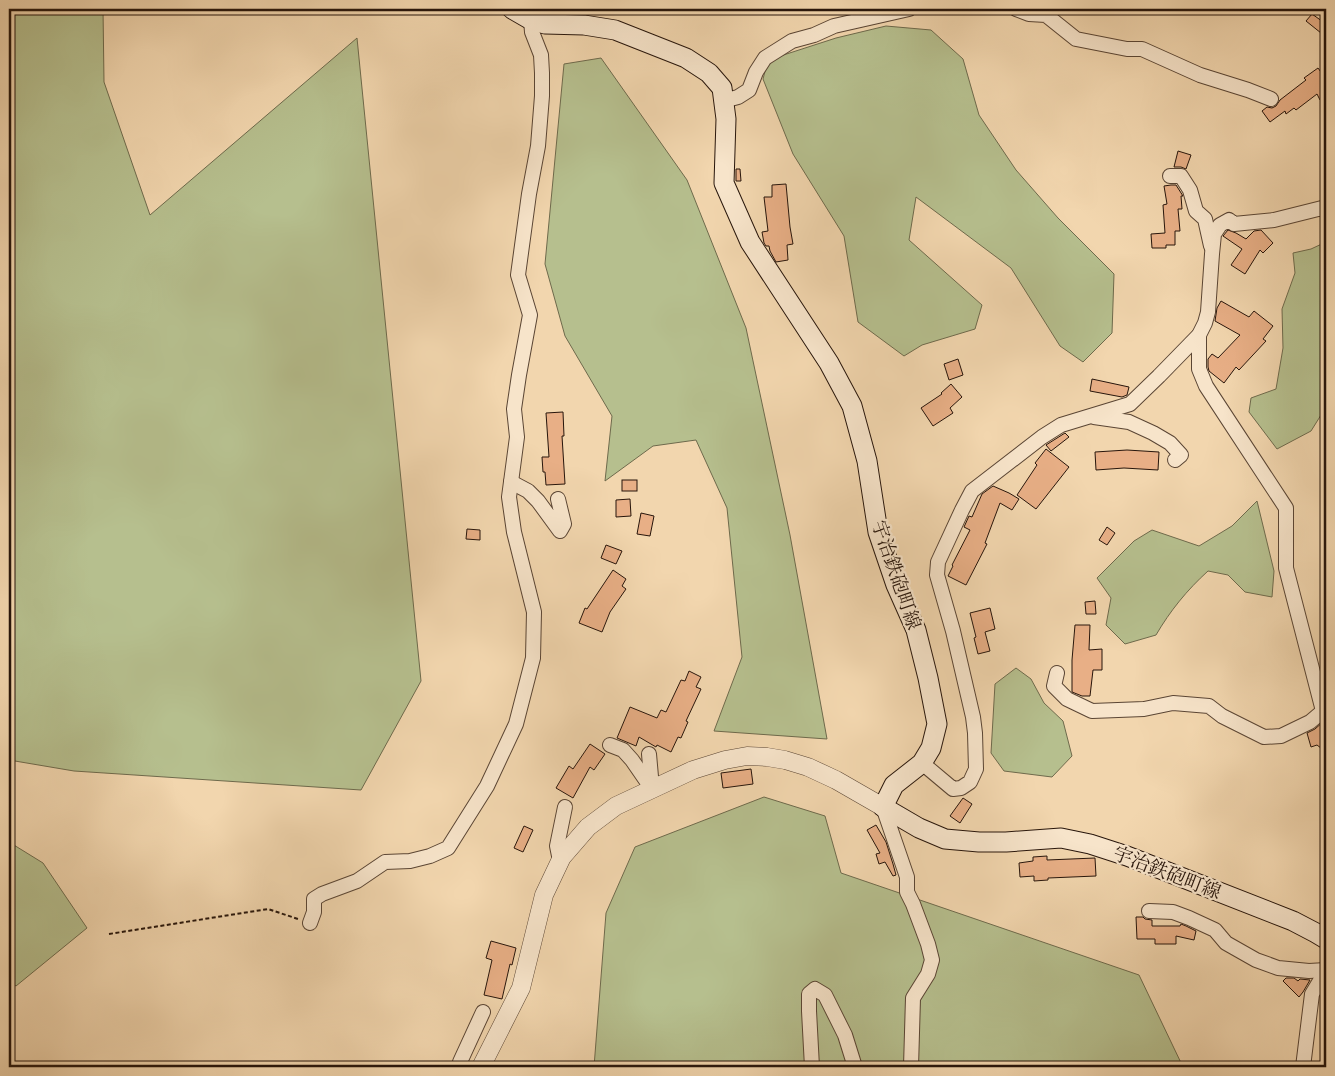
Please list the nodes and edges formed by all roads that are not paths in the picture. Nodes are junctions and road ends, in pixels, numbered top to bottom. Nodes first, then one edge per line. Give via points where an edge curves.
1 (512, 9) edge
2 (909, 9) edge
3 (1016, 9) edge
4 (531, 20) junction
5 (1271, 100) dead end
6 (723, 101) junction
7 (1170, 176) dead end
8 (1326, 210) edge
9 (1212, 249) junction
10 (1199, 335) junction
11 (1088, 416) junction
12 (1175, 460) dead end
13 (511, 482) junction
14 (558, 499) dead end
15 (1057, 673) dead end
16 (1325, 712) edge
17 (610, 745) dead end
18 (649, 754) dead end
19 (922, 763) junction
20 (652, 789) junction
21 (565, 807) dead end
22 (884, 807) junction
23 (560, 861) junction
24 (1149, 911) dead end
25 (310, 923) road end
26 (1326, 939) edge
27 (1326, 970) edge
28 (1326, 975) edge
29 (482, 1012) dead end
30 (460, 1067) edge
31 (481, 1067) edge
32 (812, 1067) edge
33 (855, 1067) edge
34 (911, 1067) edge
35 (1303, 1067) edge

1 - 4 main road, 宇治鉄砲町線
2 - 6 street via 834,26 792,41 765,58 749,90
3 - 5 street via 1046,16 1076,39 1142,49 1200,75
4 - 6 main road, 宇治鉄砲町線 via 616,30 686,58 709,73 722,88
4 - 13 street via 541,55 542,96 538,146 518,275 530,315 514,409 517,437
6 - 19 main road, 宇治鉄砲町線 via 726,119 724,183 750,242 830,363 852,406 867,461 878,532 916,630 938,724 931,748
7 - 9 street via 1181,176 1190,190 1196,211 1204,219
8 - 9 street via 1322,208 1274,220 1234,224 1229,220 1214,234
9 - 10 street via 1208,312
10 - 11 street via 1130,404
10 - 16 street via 1199,369 1206,386 1286,508 1286,568
11 - 12 street via 1129,422 1153,433 1170,443 1181,456
11 - 19 street via 1061,425 1042,437 972,491 962,510 938,562 937,575 973,717 976,769 970,782 953,789
13 - 14 street via 528,491 560,531 564,524
13 - 25 street via 514,532 534,612 533,658 516,724 487,786 448,848 410,861 385,862 357,881 322,894 314,899
15 - 16 street via 1054,686 1067,699 1092,711 1144,710 1173,703 1209,706 1264,737 1281,736
17 - 20 street via 623,750
18 - 20 street
19 - 22 main road, 宇治鉄砲町線 via 894,785
20 - 22 street via 724,760 767,757 808,767
20 - 23 street via 616,806 588,827
21 - 23 street via 557,846
22 - 26 main road, 宇治鉄砲町線 via 945,839 1006,842 1061,838 1090,844 1293,921
22 - 34 street via 907,877 907,892 932,960 928,974 913,998
23 - 31 street via 544,895 522,988
24 - 27 street via 1174,912 1189,918 1215,930 1226,943 1256,960 1278,968
28 - 35 street via 1312,994
29 - 30 street
32 - 33 street via 809,1002 815,988 826,995 845,1035

